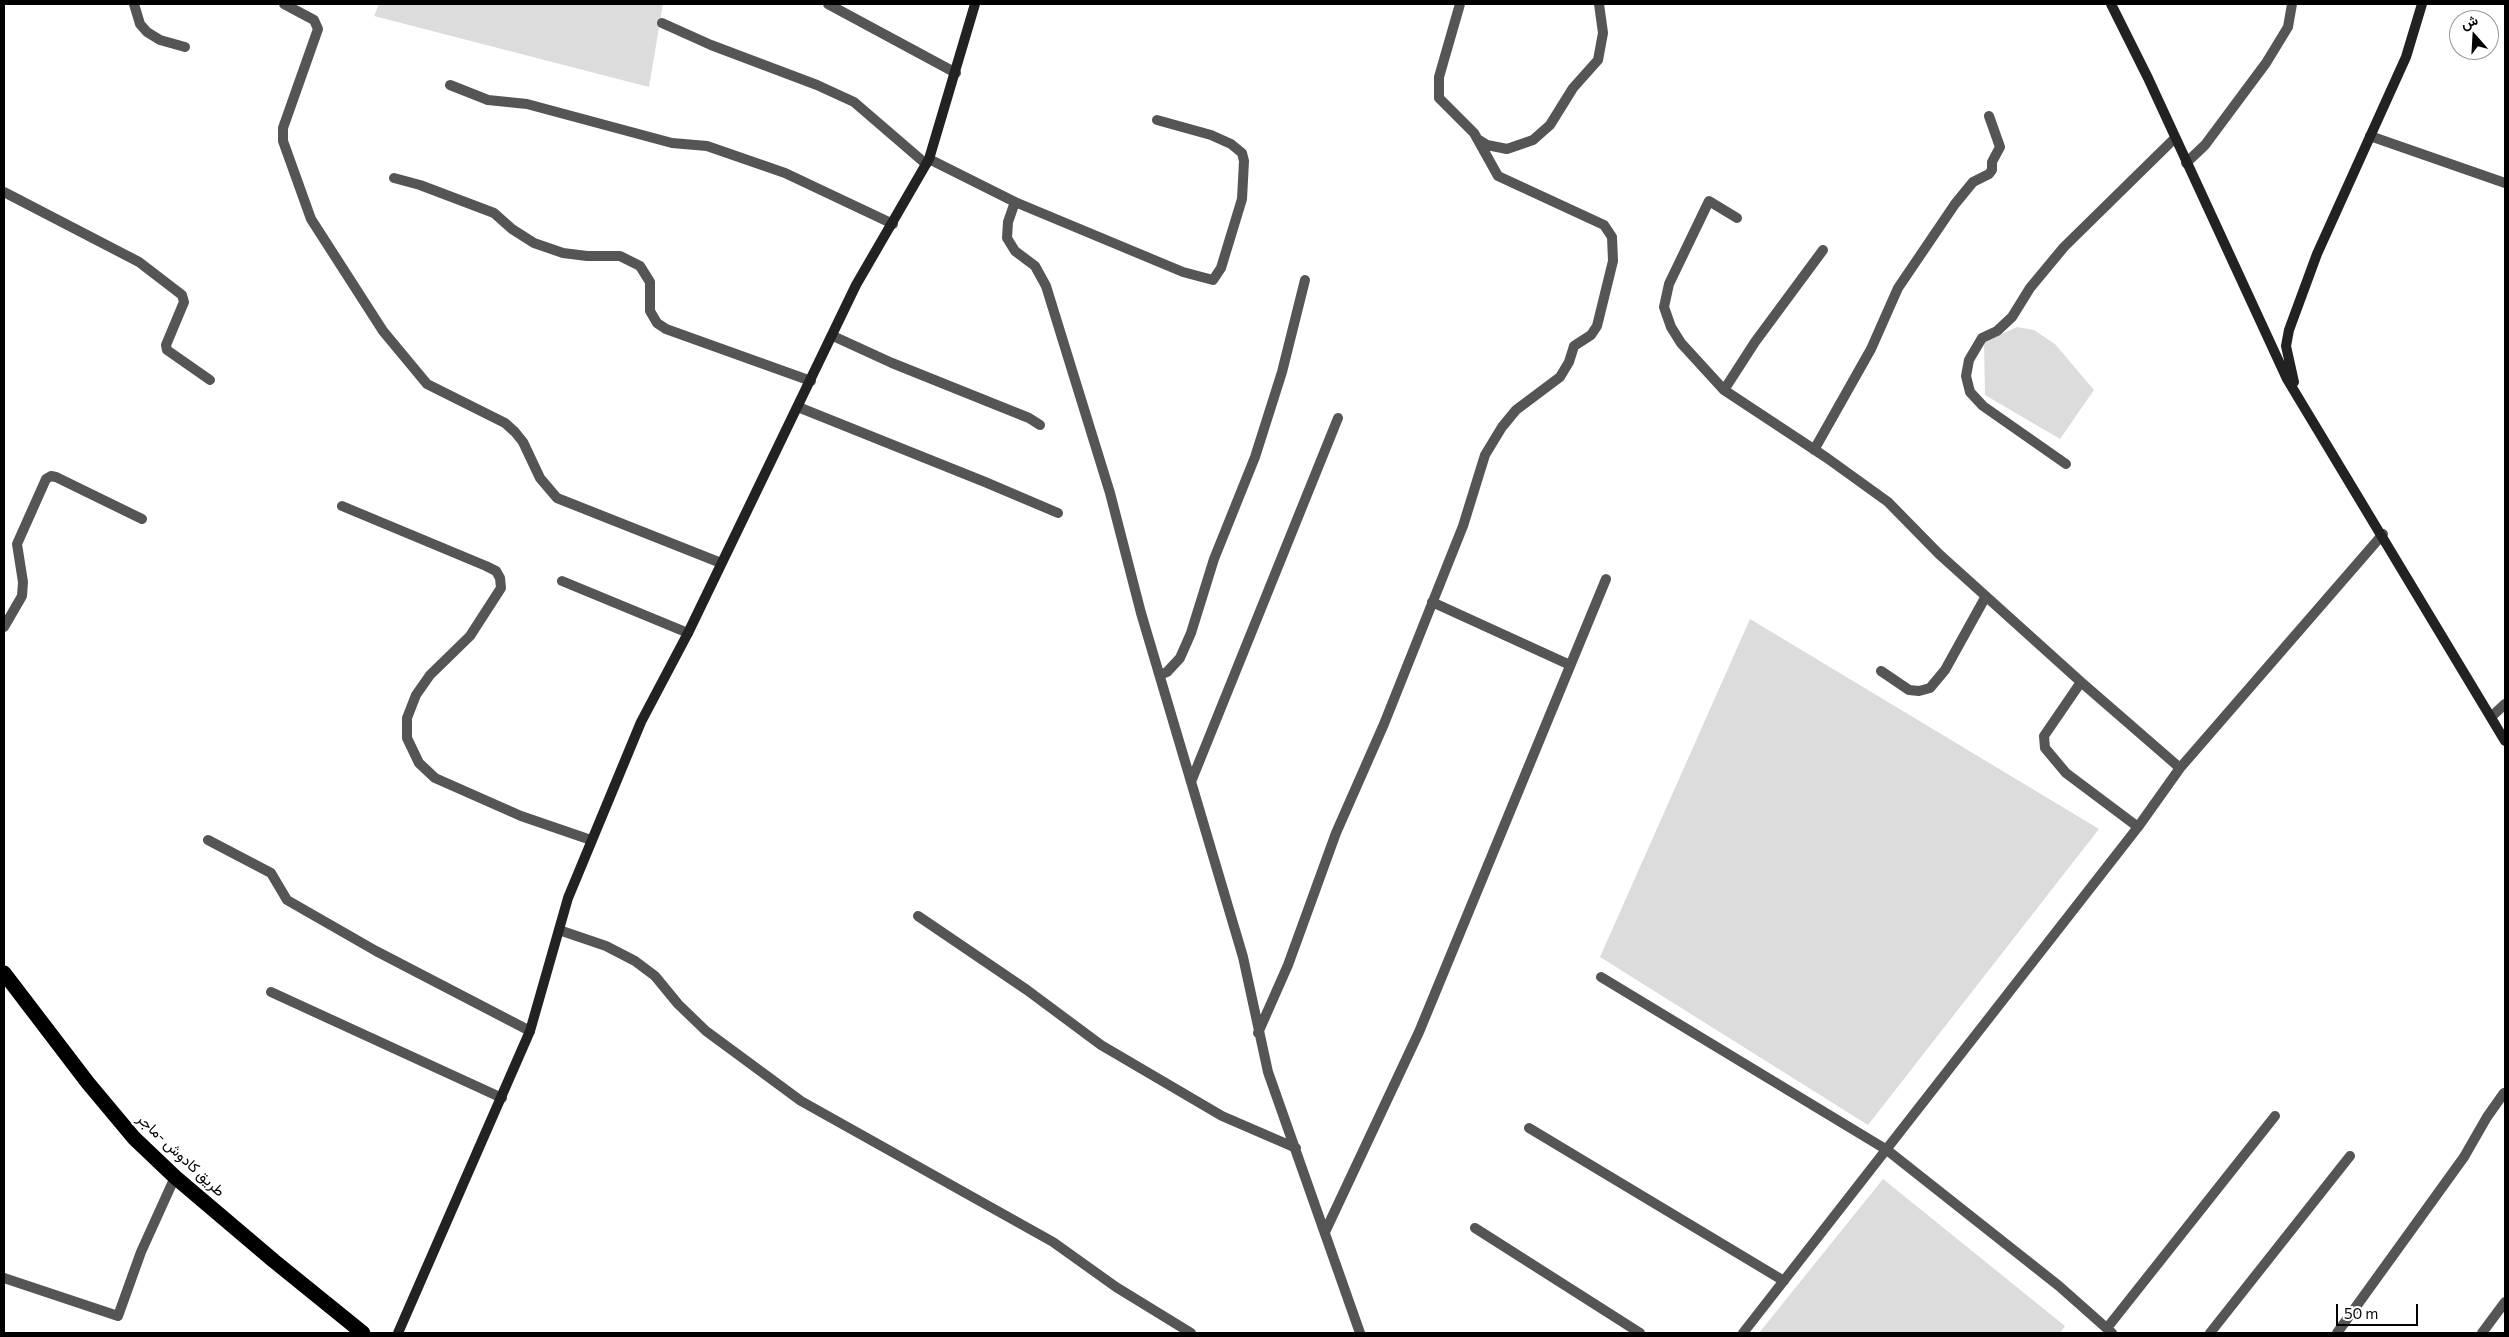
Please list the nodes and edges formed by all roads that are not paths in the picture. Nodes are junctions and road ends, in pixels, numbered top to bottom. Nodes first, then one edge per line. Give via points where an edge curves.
1 (134, 4) edge
2 (284, 4) edge
3 (828, 4) edge
4 (975, 4) edge
5 (1460, 4) edge
6 (1599, 4) edge
7 (2111, 4) edge
8 (2292, 4) edge
9 (2422, 4) edge
10 (662, 23) dead end
11 (185, 47) dead end
12 (956, 73) junction
13 (450, 85) dead end
14 (1990, 116) dead end
15 (1157, 120) dead end
16 (2370, 136) junction
17 (2175, 138) junction
18 (1478, 139) junction
19 (927, 162) junction
20 (2186, 163) junction
21 (394, 178) dead end
22 (2505, 183) edge
23 (4, 192) edge
24 (1015, 202) junction
25 (1737, 218) dead end
26 (893, 224) junction
27 (1823, 250) dead end
28 (1305, 280) dead end
29 (833, 336) junction
30 (210, 380) dead end
31 (811, 381) junction
32 (1724, 390) junction
33 (2296, 391) junction
34 (798, 407) junction
35 (1338, 418) dead end
36 (1040, 425) dead end
37 (1814, 450) junction
38 (2066, 464) dead end
39 (342, 506) dead end
40 (1058, 513) dead end
41 (142, 520) dead end
42 (2383, 534) junction
43 (721, 563) junction
44 (1606, 578) dead end
45 (562, 581) dead end
46 (1986, 596) junction
47 (1432, 602) junction
48 (4, 627) edge
49 (688, 633) junction
50 (1570, 665) junction
51 (1881, 671) dead end
52 (1160, 675) junction
53 (2081, 682) junction
54 (2505, 704) edge
55 (2491, 717) junction
56 (2505, 741) edge
57 (2180, 768) junction
58 (1191, 782) junction
59 (2138, 827) junction
60 (208, 840) dead end
61 (591, 840) junction
62 (918, 916) dead end
63 (559, 930) junction
64 (4, 973) edge
65 (1601, 977) dead end
66 (271, 992) dead end
67 (530, 1031) junction
68 (1258, 1033) junction
69 (2504, 1093) dead end
70 (502, 1098) junction
71 (2275, 1116) dead end
72 (1529, 1128) dead end
73 (1296, 1148) junction
74 (1887, 1150) junction
75 (2350, 1156) dead end
76 (175, 1176) junction
77 (1475, 1228) dead end
78 (1325, 1232) junction
79 (4, 1278) edge
80 (1784, 1281) junction
81 (2505, 1302) edge
82 (2110, 1331) edge
83 (363, 1333) edge
84 (398, 1333) edge
85 (1191, 1333) edge
86 (1360, 1333) edge
87 (1640, 1333) edge
88 (1742, 1333) edge
89 (2210, 1333) edge
90 (2337, 1333) edge
91 (2482, 1333) edge

1 - 11 street via 140,24 147,32 160,40
2 - 43 street via 314,20 318,29 283,128 283,142 311,219 383,331 428,384 504,423 515,432 540,478 557,498
3 - 12 street
4 - 12 street
5 - 18 street via 1443,60 1437,94
6 - 18 street via 1603,33 1598,60 1573,88 1550,125 1533,140 1507,148 1487,145
7 - 17 street
8 - 20 street via 2288,27 2266,63 2204,145
9 - 16 street via 2406,57
10 - 19 street via 854,102
12 - 19 street
13 - 26 street via 488,100 527,104 672,143 707,146 785,173
14 - 37 street via 2000,148 1992,162 1992,170 1974,182 1960,198 1898,288 1871,349
15 - 24 street via 1211,135 1242,153 1242,199 1221,268 1213,280 1183,272
16 - 22 street
16 - 33 street via 2317,254 2289,330 2286,346
17 - 20 street
17 - 38 street via 2070,240 2030,288 2012,317 1997,331 1982,338 1969,360 1966,376 1970,392 1983,406
18 - 47 street via 1498,176 1604,226 1612,237 1613,261 1597,326 1591,335 1574,346 1560,376 1512,416 1485,455 1463,526
19 - 24 street
19 - 26 street
20 - 33 street via 2282,368
21 - 31 street via 494,213 534,243 563,253 620,256 640,266 650,282 650,311 661,326
23 - 30 street via 139,262 182,295 184,302 166,345 167,350
24 - 52 street via 1007,238 1015,251 1035,266 1046,286 1110,493
25 - 32 street via 1709,201 1664,297 1667,317 1681,343
26 - 29 street via 856,285
27 - 32 street
28 - 52 street via 1282,372 1255,457 1214,559 1191,633 1180,658
29 - 31 street
29 - 36 street
31 - 34 street
32 - 37 street
33 - 42 street
34 - 40 street
34 - 43 street
35 - 58 street
37 - 46 street via 1888,502
39 - 61 street via 486,566 496,571 500,578 500,588 470,636 430,675 416,696 407,718 406,738 418,763 435,778 520,816
41 - 48 street via 56,476 46,479 17,544 22,596
42 - 55 street
42 - 57 street
43 - 49 street
44 - 50 street
45 - 49 street
46 - 51 street via 1946,670 1933,685 1920,691 1909,690
46 - 53 street
47 - 50 street
47 - 68 street via 1336,833 1288,965
49 - 61 street via 641,722
50 - 78 street via 1419,1032
52 - 58 street
53 - 57 street
53 - 59 street via 2044,736 2045,748 2066,773
54 - 55 street
55 - 56 street
57 - 59 street
58 - 68 street via 1243,957
59 - 74 street
60 - 67 street via 271,873 288,900 376,952
61 - 63 street
62 - 73 street via 1101,1045 1222,1116
63 - 67 street
63 - 85 street via 606,946 635,961 655,976 706,1031 801,1101 1053,1242 1116,1287
64 - 76 highway, طريق كادوش -ماجر via 111,1112
65 - 74 street
66 - 70 street
67 - 70 street
68 - 73 street via 1268,1072
69 - 90 street via 2464,1157
70 - 84 street
71 - 82 street
72 - 80 street
73 - 78 street
74 - 80 street
74 - 82 street via 2059,1286
75 - 89 street
76 - 79 street via 141,1252 118,1316
76 - 83 highway, طريق كادوش -ماجر
77 - 87 street
78 - 86 street
80 - 88 street
81 - 91 street

